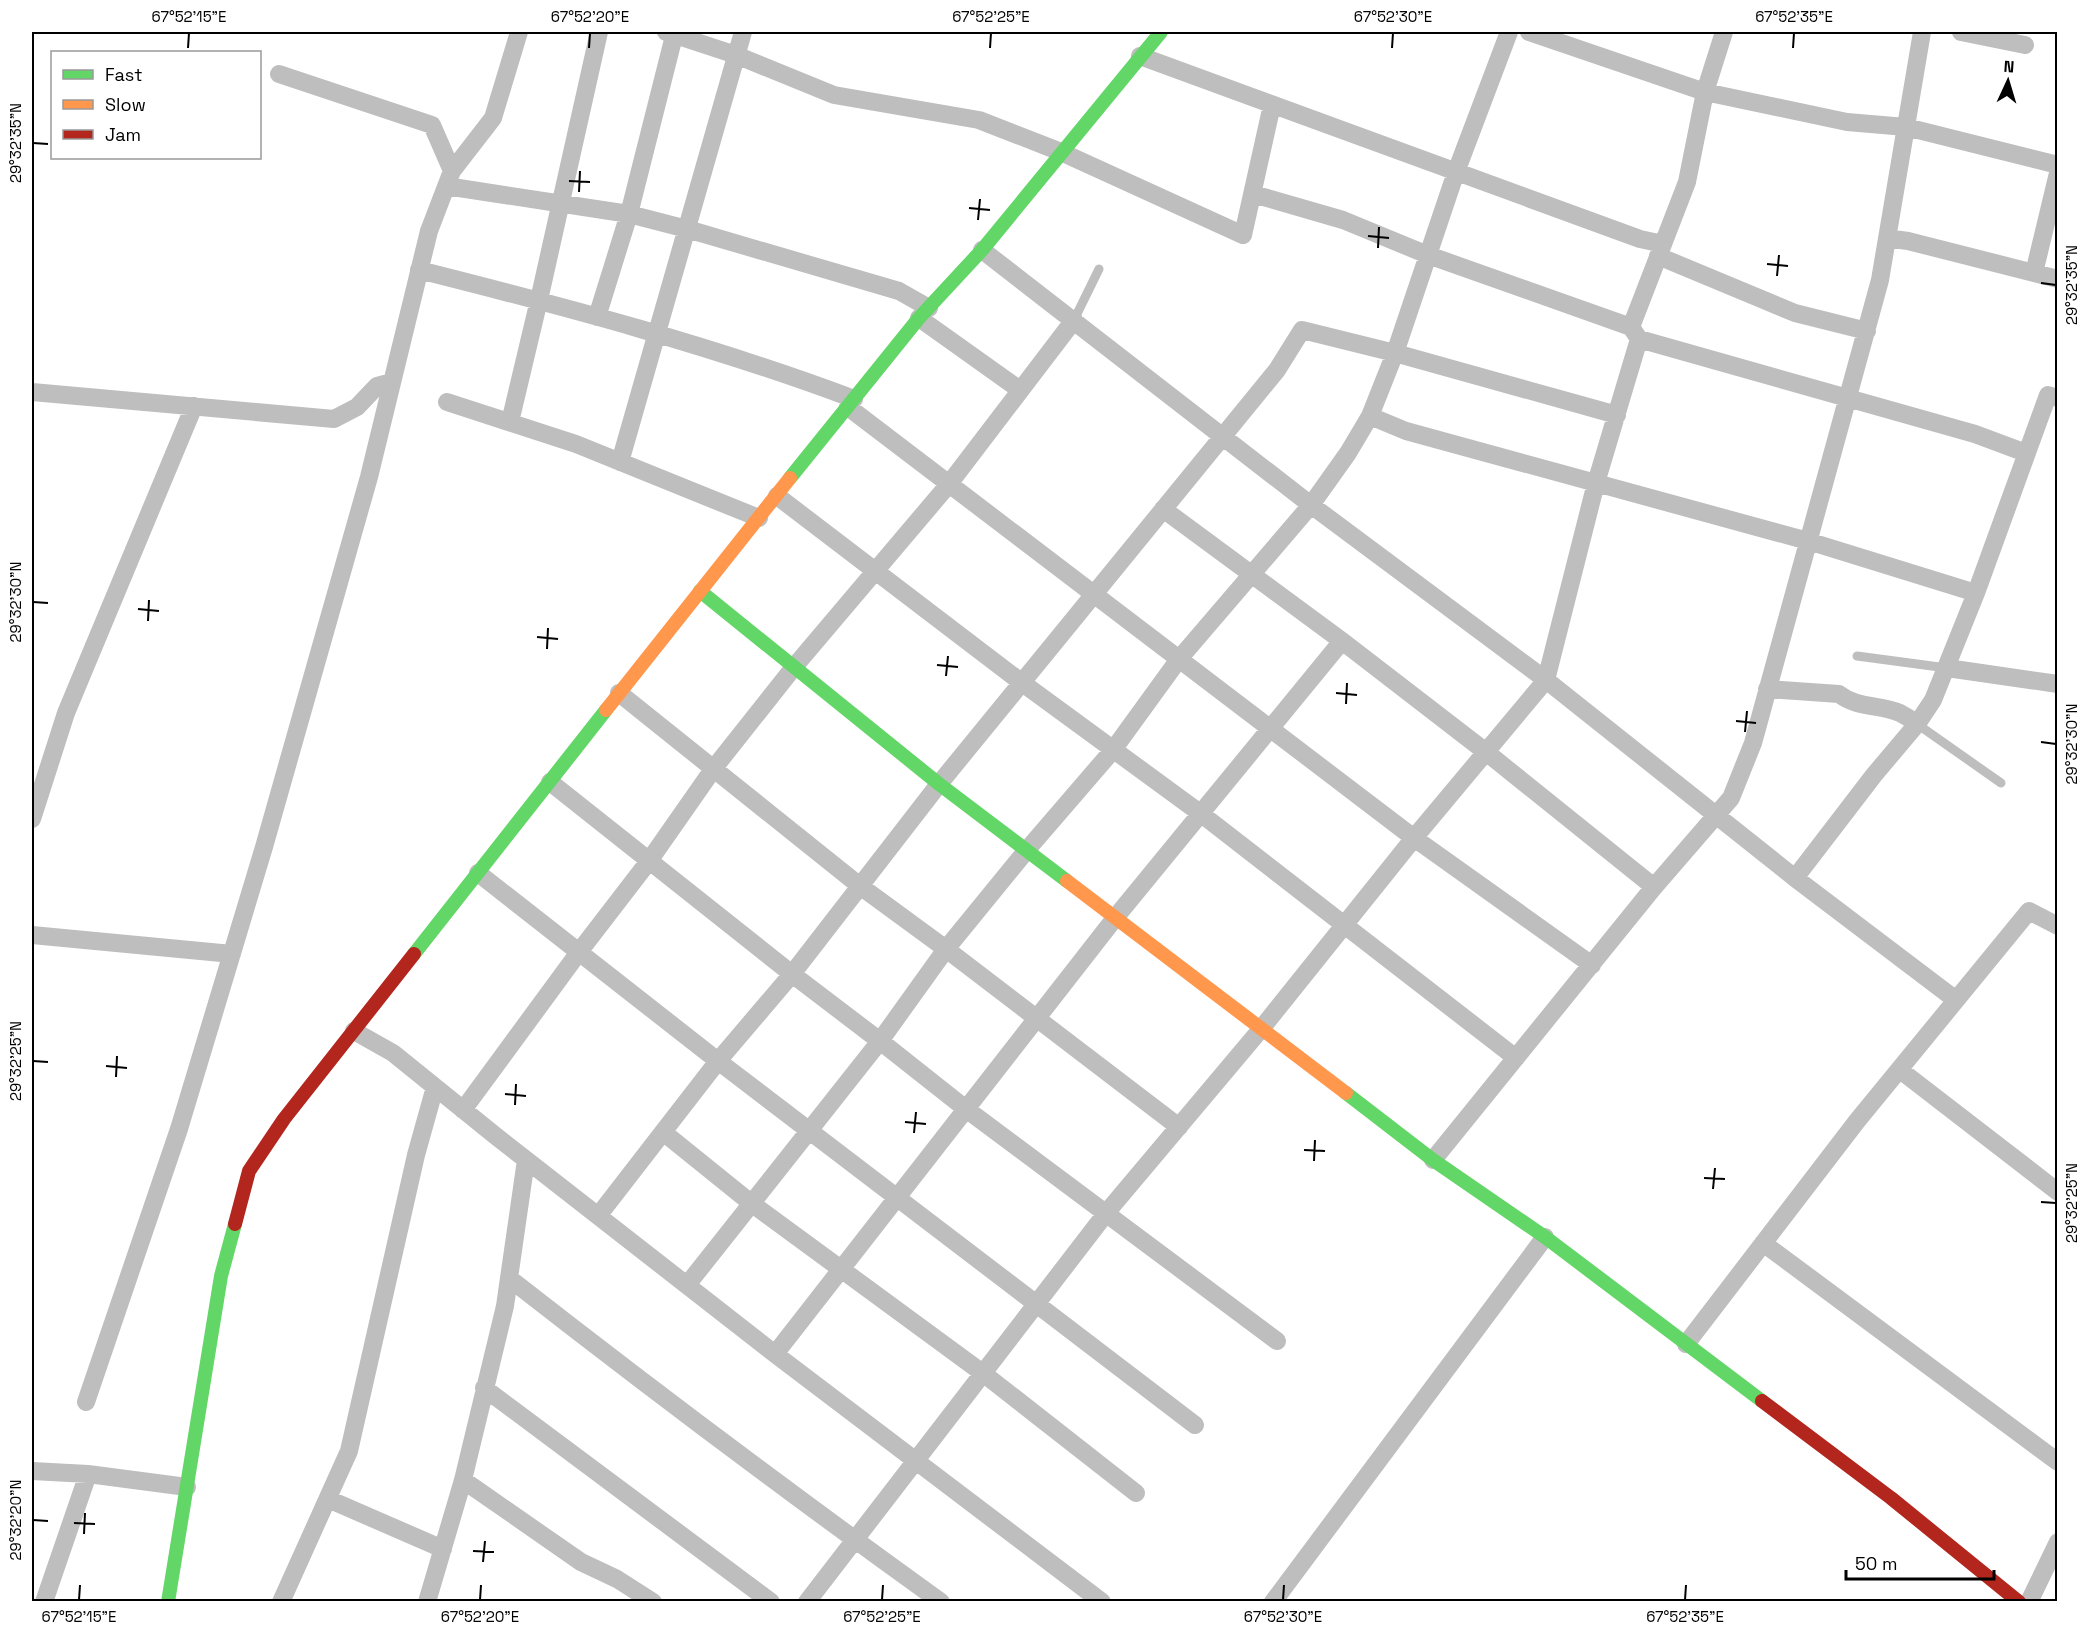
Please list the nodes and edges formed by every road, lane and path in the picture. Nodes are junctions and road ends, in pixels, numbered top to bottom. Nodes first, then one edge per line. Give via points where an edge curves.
1 (519, 32) edge
2 (599, 32) edge
3 (672, 32) edge
4 (743, 32) edge
5 (1161, 32) edge
6 (1509, 32) edge
7 (1529, 32) edge
8 (1724, 32) edge
9 (1922, 32) edge
10 (1961, 32) edge
11 (2025, 45) dead end
12 (736, 55) junction
13 (1140, 56) junction
14 (279, 74) dead end
15 (1705, 92) junction
16 (1272, 105) junction
17 (1906, 127) junction
18 (1061, 152) junction
19 (2058, 165) edge
20 (1456, 172) junction
21 (2058, 173) edge
22 (449, 178) junction
23 (1253, 194) junction
24 (561, 205) junction
25 (629, 214) junction
26 (687, 229) junction
27 (1887, 238) junction
28 (982, 250) junction
29 (1660, 250) junction
30 (1428, 255) junction
31 (1099, 269) dead end
32 (419, 270) junction
33 (2034, 273) junction
34 (2058, 279) edge
35 (539, 300) junction
36 (924, 313) junction
37 (597, 317) junction
38 (1074, 320) junction
39 (1867, 331) junction
40 (1635, 333) junction
41 (657, 335) junction
42 (1395, 353) junction
43 (392, 382) junction
44 (1020, 390) junction
45 (32, 392) edge
46 (1848, 398) junction
47 (2058, 398) edge
48 (447, 402) dead end
49 (851, 403) junction
50 (194, 406) junction
51 (1617, 415) junction
52 (1370, 416) junction
53 (510, 422) junction
54 (1223, 438) junction
55 (2026, 453) junction
56 (620, 462) junction
57 (1596, 483) junction
58 (949, 484) junction
59 (777, 496) junction
60 (1311, 505) junction
61 (1163, 509) junction
62 (759, 518) junction
63 (1808, 541) junction
64 (875, 572) junction
65 (1251, 576) junction
66 (700, 591) junction
67 (1093, 593) junction
68 (1976, 593) junction
69 (1342, 641) junction
70 (1857, 656) dead end
71 (1179, 659) junction
72 (794, 668) junction
73 (1947, 668) junction
74 (1546, 680) junction
75 (1021, 682) junction
76 (2058, 684) edge
77 (1767, 688) junction
78 (620, 693) junction
79 (1917, 724) junction
80 (1271, 729) junction
81 (1113, 750) junction
82 (1486, 752) junction
83 (714, 768) junction
84 (550, 782) junction
85 (2001, 783) dead end
86 (939, 784) junction
87 (1200, 813) junction
88 (1716, 815) junction
89 (32, 819) edge
90 (1414, 838) junction
91 (1026, 850) junction
92 (649, 861) junction
93 (478, 873) junction
94 (1795, 878) junction
95 (860, 886) junction
96 (1654, 887) junction
97 (1115, 918) junction
98 (1345, 924) junction
99 (2058, 926) edge
100 (32, 935) edge
101 (946, 949) junction
102 (579, 952) junction
103 (232, 954) junction
104 (1592, 965) junction
105 (792, 974) junction
106 (1956, 1000) junction
107 (1037, 1018) junction
108 (1261, 1029) junction
109 (354, 1031) junction
110 (880, 1041) junction
111 (1516, 1058) junction
112 (718, 1061) junction
113 (1900, 1070) junction
114 (435, 1087) junction
115 (966, 1109) junction
116 (463, 1110) junction
117 (1179, 1127) junction
118 (809, 1130) junction
119 (663, 1132) junction
120 (526, 1160) junction
121 (1433, 1160) junction
122 (2058, 1192) edge
123 (896, 1196) junction
124 (752, 1203) junction
125 (1107, 1212) junction
126 (598, 1216) junction
127 (1545, 1238) junction
128 (1763, 1244) junction
129 (840, 1269) junction
130 (509, 1278) junction
131 (687, 1285) junction
132 (1037, 1304) junction
133 (1277, 1341) dead end
134 (1686, 1344) junction
135 (775, 1353) junction
136 (984, 1374) junction
137 (484, 1388) junction
138 (86, 1402) dead end
139 (1195, 1425) dead end
140 (917, 1462) junction
141 (2058, 1462) edge
142 (32, 1471) edge
143 (88, 1474) junction
144 (463, 1480) junction
145 (187, 1487) junction
146 (1136, 1493) dead end
147 (328, 1499) junction
148 (855, 1540) junction
149 (2058, 1542) edge
150 (443, 1549) junction
151 (44, 1602) edge
152 (168, 1602) edge
153 (281, 1602) edge
154 (427, 1602) edge
155 (653, 1602) edge
156 (771, 1602) edge
157 (807, 1602) edge
158 (941, 1602) edge
159 (1102, 1602) edge
160 (1273, 1602) edge
161 (2019, 1602) edge
162 (2029, 1602) edge

1 - 22 street via 493,118
2 - 24 street
3 - 12 street
3 - 25 street
4 - 12 street
5 - 13 street
6 - 20 street
7 - 15 street
8 - 15 street
9 - 17 street
10 - 11 street
12 - 18 street via 834,95 979,120
12 - 26 street
13 - 16 street
13 - 18 street
14 - 22 street via 432,124
15 - 17 street via 1847,122
15 - 29 street via 1687,182
16 - 20 street
16 - 23 street
17 - 19 street
17 - 27 street
18 - 23 street via 1243,236
18 - 28 street
20 - 29 street via 1640,239
20 - 30 street
21 - 33 street
22 - 24 street
22 - 32 street
23 - 30 street via 1343,220
24 - 25 street
24 - 35 street
25 - 26 street
25 - 37 street
26 - 36 street via 899,291
26 - 41 street
27 - 33 street
27 - 39 street
28 - 36 street
28 - 38 street
29 - 39 street via 1795,313
29 - 40 street
30 - 40 street
30 - 42 street
31 - 38 lane
32 - 35 street
32 - 43 street
33 - 34 street
35 - 37 street
35 - 53 street
36 - 44 street
36 - 49 street
37 - 41 street
38 - 44 street
38 - 54 street
39 - 46 street
40 - 46 street
40 - 51 street
41 - 49 street via 781,372
41 - 56 street
42 - 51 street
42 - 52 street
42 - 54 street via 1302,330 1277,370
43 - 50 street via 377,386 357,407 334,419
43 - 103 street via 369,477
44 - 58 street
45 - 50 street
46 - 55 street via 1975,434
46 - 63 street
47 - 55 street via 2048,394
48 - 53 street
49 - 58 street
49 - 59 street
50 - 89 street via 66,713
51 - 57 street
52 - 57 street via 1406,431
52 - 60 street
53 - 56 street
54 - 60 street
54 - 61 street
55 - 68 street
56 - 62 street
57 - 63 street
57 - 74 street
58 - 64 street
58 - 67 street
59 - 62 street
59 - 64 street
60 - 65 street
60 - 74 street
61 - 65 street
61 - 67 street
62 - 66 street
63 - 68 street
63 - 77 street
64 - 72 street
64 - 75 street
65 - 69 street
65 - 71 street
66 - 72 street
66 - 78 street
67 - 71 street
67 - 75 street
68 - 73 street
69 - 80 street
69 - 82 street
70 - 73 lane
71 - 80 street
71 - 81 street
72 - 83 street
72 - 86 street
73 - 76 street
73 - 79 street
74 - 82 street
74 - 88 street
75 - 81 street
75 - 86 street
77 - 79 street via 1839,694 1865,707 1900,713
77 - 88 street via 1753,743 1731,798
78 - 83 street
78 - 84 street
79 - 85 lane
79 - 94 street
80 - 87 street
80 - 90 street
81 - 87 street
81 - 91 street
82 - 90 street
82 - 96 street
83 - 92 street
83 - 95 street
84 - 92 street
84 - 93 street
86 - 91 street
86 - 95 street
87 - 97 street
87 - 98 street
88 - 94 street
88 - 96 street
90 - 98 street
90 - 104 street
91 - 97 street
91 - 101 street
92 - 102 street
92 - 105 street
93 - 102 street
93 - 109 street
94 - 106 street
95 - 101 street
95 - 105 street
96 - 104 street
97 - 107 street
97 - 108 street
98 - 108 street
98 - 111 street
99 - 106 street via 2029,911
100 - 103 street
101 - 107 street
101 - 110 street
102 - 112 street
102 - 116 street
103 - 138 street via 179,1129
104 - 111 street
105 - 110 street
105 - 112 street
106 - 113 street
107 - 115 street
107 - 117 street
108 - 117 street
108 - 121 street
109 - 114 street via 393,1053
109 - 145 street via 284,1119 249,1171 221,1276
110 - 115 street
110 - 118 street
111 - 121 street
112 - 118 street
112 - 119 street
113 - 122 street
113 - 128 street
114 - 116 street
114 - 147 street via 349,1451
115 - 123 street
115 - 125 street
116 - 120 street
117 - 125 street
118 - 123 street
118 - 124 street
119 - 124 street
119 - 126 street
120 - 126 street
120 - 130 street
121 - 127 street
123 - 129 street
123 - 132 street
124 - 129 street
124 - 131 street
125 - 132 street
125 - 133 street
126 - 131 street
127 - 134 street
127 - 160 street
128 - 134 street
128 - 141 street
129 - 135 street
129 - 136 street
130 - 137 street
130 - 148 street
131 - 135 street
132 - 136 street
132 - 139 street
134 - 161 street via 1891,1498
135 - 140 street
136 - 140 street
136 - 146 street
137 - 144 street
137 - 156 street
140 - 148 street
140 - 159 street
142 - 143 street
143 - 145 street
143 - 151 street
144 - 150 street
144 - 155 street via 581,1562
145 - 152 street
147 - 150 street
147 - 153 street
148 - 157 street
148 - 158 street
149 - 162 street
150 - 154 street

